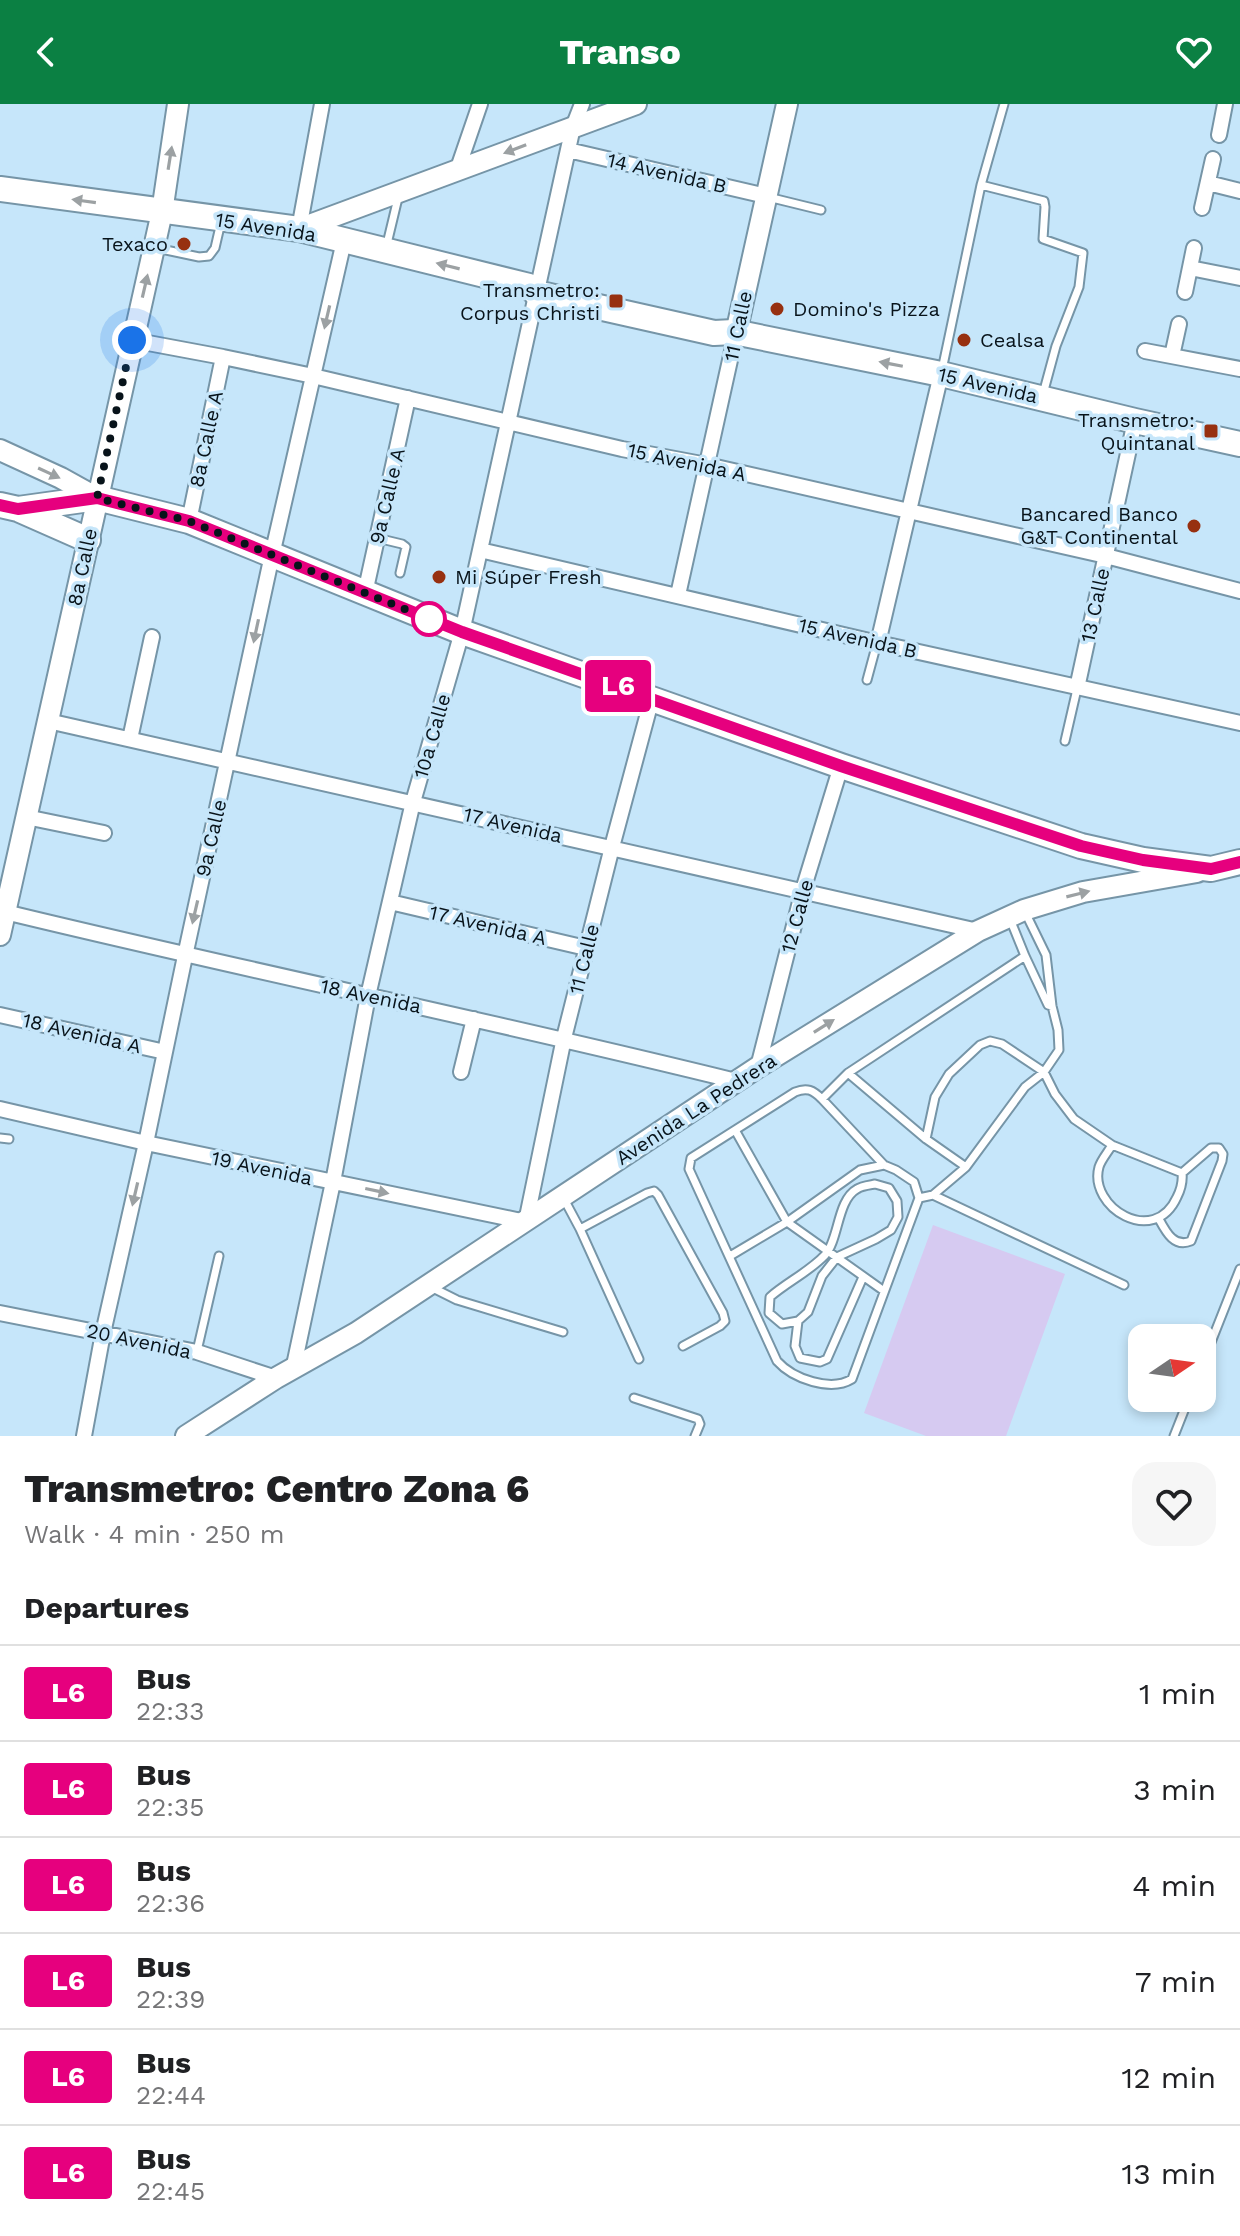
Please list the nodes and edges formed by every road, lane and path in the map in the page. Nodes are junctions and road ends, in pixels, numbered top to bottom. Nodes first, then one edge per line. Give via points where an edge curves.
1 (178, 104) edge
2 (322, 104) edge
3 (480, 104) edge
4 (582, 104) edge
5 (636, 104) edge
6 (787, 104) edge
7 (1004, 104) edge
8 (1224, 105) edge
9 (1240, 110) edge
10 (573, 127) junction
11 (1219, 135) dead end
12 (568, 150) junction
13 (1213, 159) dead end
14 (457, 171) junction
15 (1208, 183) junction
16 (981, 185) junction
17 (0, 189) edge
18 (1240, 191) edge
19 (400, 192) junction
20 (766, 196) junction
21 (370, 203) junction
22 (1202, 208) dead end
23 (821, 210) dead end
24 (162, 212) junction
25 (221, 220) junction
26 (299, 229) junction
27 (344, 241) junction
28 (153, 248) junction
29 (1194, 248) dead end
30 (386, 250) junction
31 (1190, 268) junction
32 (1240, 278) edge
33 (535, 288) junction
34 (1185, 292) dead end
35 (1179, 324) dead end
36 (735, 333) junction
37 (132, 340) junction
38 (1145, 351) dead end
39 (1172, 356) junction
40 (223, 357) junction
41 (1240, 369) edge
42 (941, 374) junction
43 (313, 376) junction
44 (408, 398) junction
45 (1043, 398) junction
46 (508, 421) junction
47 (1135, 421) junction
48 (1240, 444) edge
49 (0, 450) edge
50 (707, 465) junction
51 (97, 498) junction
52 (9, 507) edge
53 (907, 512) junction
54 (189, 521) junction
55 (377, 538) junction
56 (88, 540) junction
57 (480, 550) junction
58 (272, 555) junction
59 (1106, 556) junction
60 (400, 573) dead end
61 (1240, 591) edge
62 (365, 593) junction
63 (678, 595) junction
64 (462, 632) junction
65 (152, 637) dead end
66 (878, 643) junction
67 (867, 680) dead end
68 (1077, 688) junction
69 (652, 698) junction
70 (48, 721) junction
71 (1238, 723) edge
72 (130, 739) junction
73 (1065, 741) dead end
74 (228, 763) junction
75 (841, 766) junction
76 (413, 802) junction
77 (26, 817) junction
78 (104, 833) dead end
79 (612, 847) junction
80 (1240, 862) edge
81 (1211, 869) junction
82 (803, 890) junction
83 (390, 902) junction
84 (5, 912) junction
85 (1017, 914) junction
86 (978, 931) junction
87 (0, 935) edge
88 (586, 948) junction
89 (185, 956) junction
90 (1025, 956) junction
91 (368, 996) junction
92 (1052, 1006) junction
93 (0, 1015) edge
94 (474, 1019) junction
95 (564, 1038) junction
96 (165, 1052) junction
97 (758, 1067) junction
98 (461, 1072) dead end
99 (1044, 1072) junction
100 (848, 1073) junction
101 (736, 1081) junction
102 (822, 1099) junction
103 (0, 1109) edge
104 (735, 1130) junction
105 (0, 1138) edge
106 (9, 1139) dead end
107 (926, 1139) junction
108 (146, 1143) junction
109 (1112, 1145) junction
110 (884, 1165) junction
111 (966, 1167) junction
112 (1182, 1173) junction
113 (333, 1182) junction
114 (933, 1195) junction
115 (563, 1197) junction
116 (919, 1198) junction
117 (1159, 1219) junction
118 (526, 1222) junction
119 (787, 1222) junction
120 (580, 1229) junction
121 (828, 1252) junction
122 (219, 1256) dead end
123 (730, 1256) junction
124 (837, 1257) junction
125 (1240, 1269) edge
126 (863, 1277) junction
127 (1124, 1285) dead end
128 (429, 1286) junction
129 (884, 1291) junction
130 (0, 1313) edge
131 (798, 1321) junction
132 (1216, 1330) edge
133 (563, 1332) dead end
134 (103, 1333) junction
135 (683, 1346) dead end
136 (197, 1352) junction
137 (639, 1359) dead end
138 (284, 1374) junction
139 (634, 1398) dead end
140 (1183, 1412) edge
141 (84, 1436) edge
142 (186, 1436) edge
143 (695, 1436) edge
144 (1174, 1436) edge

24 -> 1 street, 8a Calle
2 - 26 street
3 - 14 street
4 - 10 street, 10a Calle
5 - 10 street
6 - 20 street, 11 Calle
7 - 16 lane
8 - 9 street
8 - 11 street
10 - 12 street, 10a Calle
10 -> 14 street
12 - 20 street, 14 Avenida B
12 - 33 street, 10a Calle
13 - 15 street
14 - 19 street
15 - 18 street
15 - 22 street
16 - 42 lane
16 - 45 lane via 1044,201 1043,239 1083,253 1079,287
24 -> 17 main road, 15 Avenida
19 - 21 street
19 - 30 lane
20 - 23 lane
20 - 36 street, 11 Calle
21 - 26 street
21 - 27 street via 349,222
24 - 25 main road, 15 Avenida
24 - 28 street, 8a Calle
25 - 26 main road, 15 Avenida
25 - 28 lane via 209,256
26 - 27 main road, 15 Avenida
27 - 30 main road, 15 Avenida
27 -> 43 street, 9a Calle
37 -> 28 street, 8a Calle
29 - 31 street
33 -> 30 main road, 15 Avenida
31 - 32 street
31 - 34 street
33 - 36 main road, 15 Avenida via 714,333
33 - 46 street, 10a Calle
35 - 39 street
42 -> 36 main road, 15 Avenida
36 - 50 street, 11 Calle
37 - 40 street, 15 Avenida A
37 - 51 street, 8a Calle
38 - 39 street
39 - 41 street
40 - 43 street, 15 Avenida A
40 - 54 street, 8a Calle A
42 - 45 main road, 15 Avenida
42 - 53 street
43 - 44 street, 15 Avenida A
43 - 58 street, 9a Calle
44 - 46 street, 15 Avenida A
44 - 55 street, 9a Calle A
45 - 47 main road, 15 Avenida
46 - 50 street, 15 Avenida A
46 - 57 street, 10a Calle
47 - 48 main road, 15 Avenida
47 - 59 street, 13 Calle
49 -> 51 street
50 - 53 street, 15 Avenida A
50 - 63 street, 11 Calle
51 - 52 main road
51 - 54 main road
51 - 56 street, 8a Calle
52 - 56 main road
53 - 59 street, 15 Avenida A
53 - 66 street
54 - 58 main road
55 - 60 lane via 406,547
55 - 62 street, 9a Calle A
56 - 70 street, 8a Calle
57 - 63 street, 15 Avenida B
57 - 64 street, 10a Calle
58 - 62 main road
58 -> 74 street, 9a Calle
59 - 61 street, 15 Avenida A
59 - 68 street, 13 Calle
62 - 64 main road
63 - 66 street, 15 Avenida B
64 - 69 main road
64 - 76 street, 10a Calle
65 - 72 street
66 - 67 lane
66 - 68 street, 15 Avenida B
68 - 71 street, 15 Avenida B
68 - 73 lane, 13 Calle
69 - 75 main road
69 - 79 street, 11 Calle
70 - 72 street, 17 Avenida
70 - 77 street, 8a Calle
72 - 74 street, 17 Avenida
74 - 76 street, 17 Avenida
74 -> 89 street, 9a Calle
75 - 81 main road via 1081,846
75 - 82 street, 12 Calle
76 - 79 street, 17 Avenida
76 - 83 street, 10a Calle
77 - 78 street
77 - 84 street, 8a Calle
79 - 82 street, 17 Avenida
79 - 88 street, 11 Calle
80 - 81 main road, Avenida La Pedrera
85 -> 81 street, Avenida La Pedrera via 1083,892
82 - 86 street, 17 Avenida
82 - 97 street, 12 Calle
83 - 88 street, 17 Avenida A
83 - 91 street, 10a Calle
84 - 87 street, 8a Calle
84 - 89 street, 18 Avenida
85 - 86 street, Avenida La Pedrera
85 - 90 lane
85 - 92 lane via 1046,955
97 -> 86 street, Avenida La Pedrera
88 - 95 street, 11 Calle
89 - 91 street, 18 Avenida
89 - 96 street, 9a Calle
90 - 92 lane
90 - 100 lane
91 - 94 street, 18 Avenida
91 - 113 street, 10a Calle
92 - 99 lane via 1059,1050
93 - 96 street, 18 Avenida A
94 - 95 street, 18 Avenida
94 - 98 street
95 - 101 street, 18 Avenida
95 - 118 street, 11 Calle
96 - 108 street, 9a Calle
97 - 101 street, Avenida La Pedrera
99 - 107 lane via 1002,1044 980,1045 949,1074 935,1097
99 - 109 lane via 1074,1119
99 - 111 lane via 1025,1087
100 - 102 lane
100 - 107 lane
101 - 115 street, Avenida La Pedrera
102 - 104 lane via 804,1088
102 - 110 lane
103 - 108 street, 19 Avenida
104 - 119 lane
104 - 123 lane via 691,1158 689,1169
105 - 106 lane
107 - 111 lane
108 - 113 street, 19 Avenida
108 -> 134 street, 9a Calle
109 - 112 lane
109 - 117 lane via 1099,1167 1099,1188 1113,1209 1135,1221
110 - 116 lane via 914,1182
110 - 119 lane via 860,1170
111 - 114 lane
112 - 117 lane via 1171,1210
112 - 117 lane via 1211,1148 1223,1154 1191,1241 1179,1243
113 -> 118 street, 19 Avenida
113 - 138 street, 10a Calle
114 - 116 lane
114 - 127 lane
115 - 118 street, Avenida La Pedrera
115 - 120 lane
116 - 129 lane
118 - 128 street, Avenida La Pedrera
119 - 121 lane
119 - 123 lane
120 - 135 lane via 647,1193 658,1195 725,1321
120 - 137 lane
121 - 124 lane
121 - 124 lane via 846,1201 856,1189 875,1184 889,1188 898,1217 891,1230
121 - 131 lane via 770,1297 769,1313 782,1324
122 - 136 lane
123 - 129 lane via 777,1361 812,1381 833,1385 852,1379
124 - 126 lane
124 - 131 lane
125 - 132 lane
126 - 129 lane
126 - 131 lane via 827,1359 800,1358 795,1346
128 - 133 lane via 457,1300
128 - 138 street, Avenida La Pedrera
130 - 134 street, 20 Avenida
134 - 136 street, 20 Avenida
134 - 141 street, 9a Calle
136 - 138 street, 20 Avenida
138 - 142 street, Avenida La Pedrera
139 - 143 lane via 698,1419
140 - 144 lane

